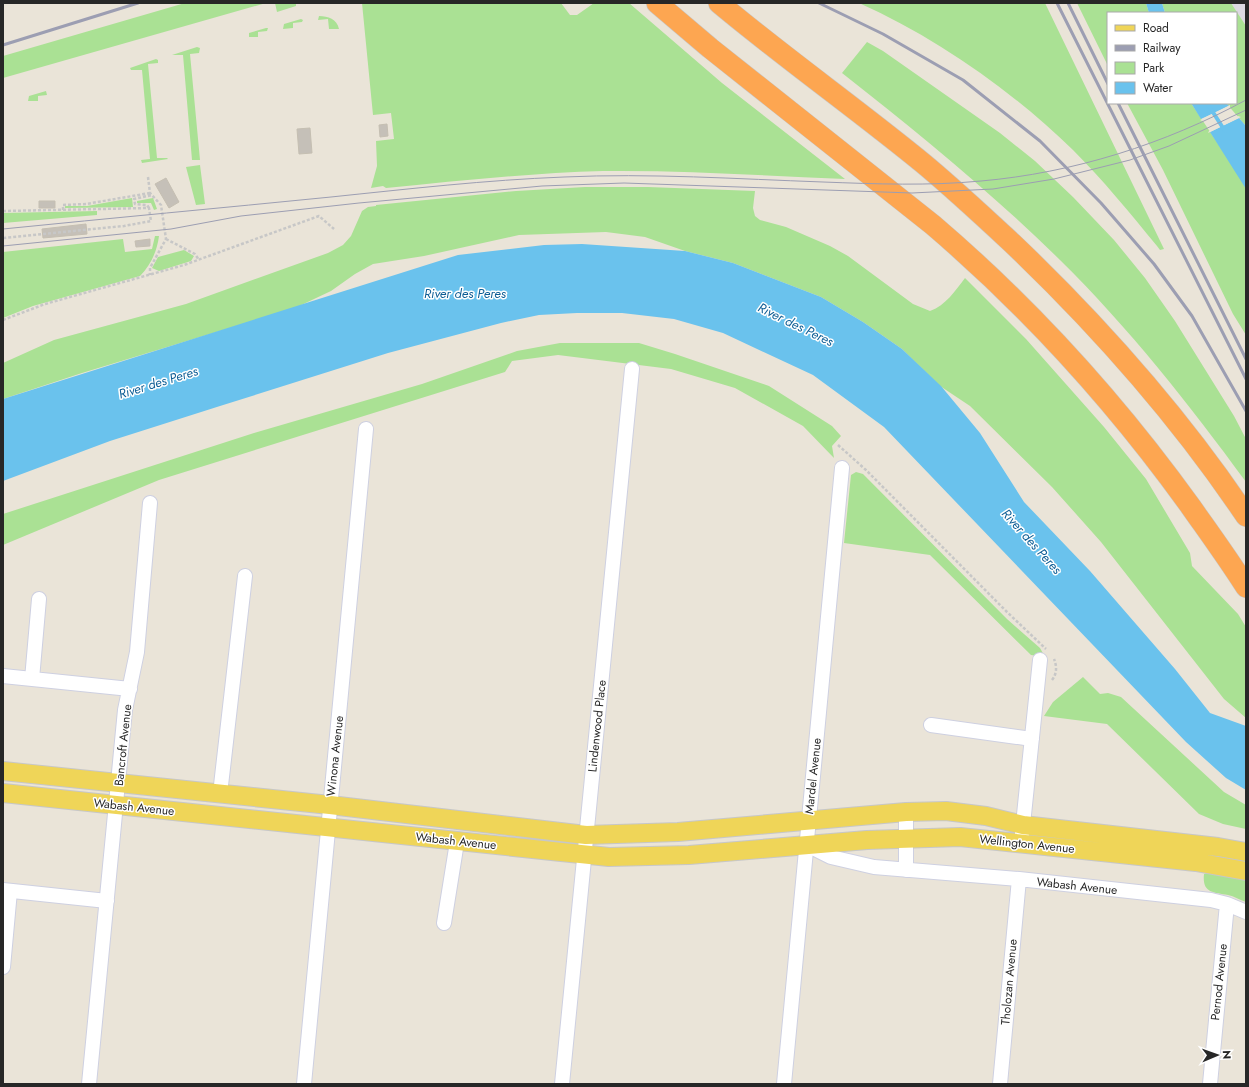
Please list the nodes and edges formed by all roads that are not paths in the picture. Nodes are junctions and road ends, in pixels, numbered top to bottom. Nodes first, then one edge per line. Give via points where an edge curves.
1 (657, 3) edge
2 (726, 8) edge
3 (632, 369) dead end
4 (366, 429) dead end
5 (842, 468) dead end
6 (150, 503) dead end
7 (1246, 516) edge
8 (245, 576) dead end
9 (1244, 585) edge
10 (39, 600) dead end
11 (1047, 656) road end
12 (3, 676) edge
13 (32, 679) junction
14 (130, 689) junction
15 (931, 726) dead end
16 (1032, 739) junction
17 (3, 771) edge
18 (118, 783) junction
19 (3, 793) edge
20 (220, 794) junction
21 (116, 805) junction
22 (330, 805) junction
23 (906, 812) junction
24 (808, 820) junction
25 (1023, 825) junction
26 (327, 828) junction
27 (586, 834) junction
28 (906, 838) junction
29 (457, 842) junction
30 (1021, 844) junction
31 (807, 845) junction
32 (1246, 852) edge
33 (584, 854) junction
34 (906, 870) junction
35 (1246, 871) edge
36 (1019, 879) junction
37 (7, 891) edge
38 (107, 901) junction
39 (1227, 904) junction
40 (1246, 912) edge
41 (444, 923) dead end
42 (3, 967) edge
43 (89, 1084) edge
44 (304, 1084) edge
45 (562, 1084) edge
46 (784, 1084) edge
47 (1000, 1084) edge
48 (1210, 1084) edge

1 - 9 highway via 969,255 1086,375 1132,429 1176,486
2 - 7 highway via 925,165 1048,277 1109,341 1156,396
3 - 27 street, Lindenwood Place
4 - 22 street, Winona Avenue
5 - 24 street, Mardel Avenue
6 - 14 street, Bancroft Avenue via 137,652
8 - 20 street
10 - 13 street
11 - 16 street via 1037,690
12 - 13 street
13 - 14 street
14 - 18 street, Bancroft Avenue via 125,710
15 - 16 street
16 - 25 street
17 - 18 main road, Wabash Avenue
18 - 20 main road, Wabash Avenue
18 - 21 street, Bancroft Avenue
19 - 21 main road, Wabash Avenue
20 - 22 main road, Wabash Avenue
21 - 26 main road, Wabash Avenue
21 - 38 street, Bancroft Avenue
22 - 26 street, Winona Avenue
22 - 27 main road, Wabash Avenue
23 - 24 main road, Wellington Avenue
23 - 25 main road, Wellington Avenue via 946,811 986,816
23 - 28 street
24 - 27 main road, Wabash Avenue via 647,834
24 - 31 street, Mardel Avenue
25 - 30 street
25 - 32 main road, Wellington Avenue
26 - 29 main road, Wabash Avenue
26 - 44 street, Winona Avenue
27 - 33 street, Lindenwood Place
28 - 30 main road, Wellington Avenue via 960,837
28 - 31 main road, Wellington Avenue
28 - 34 street
29 - 33 main road, Wabash Avenue
29 - 41 street
30 - 35 main road, Wellington Avenue via 1196,862
31 - 33 main road, Wabash Avenue via 689,855 609,857
31 - 34 street, Wabash Avenue via 831,857 874,867
31 - 46 street, Mardel Avenue
33 - 45 street, Lindenwood Place
34 - 36 street, Wabash Avenue
36 - 39 street, Wabash Avenue via 1211,900
36 - 47 street, Tholozan Avenue
37 - 38 street
37 - 42 street
38 - 43 street, Bancroft Avenue
39 - 40 street, Wabash Avenue
39 - 48 street, Pernod Avenue

